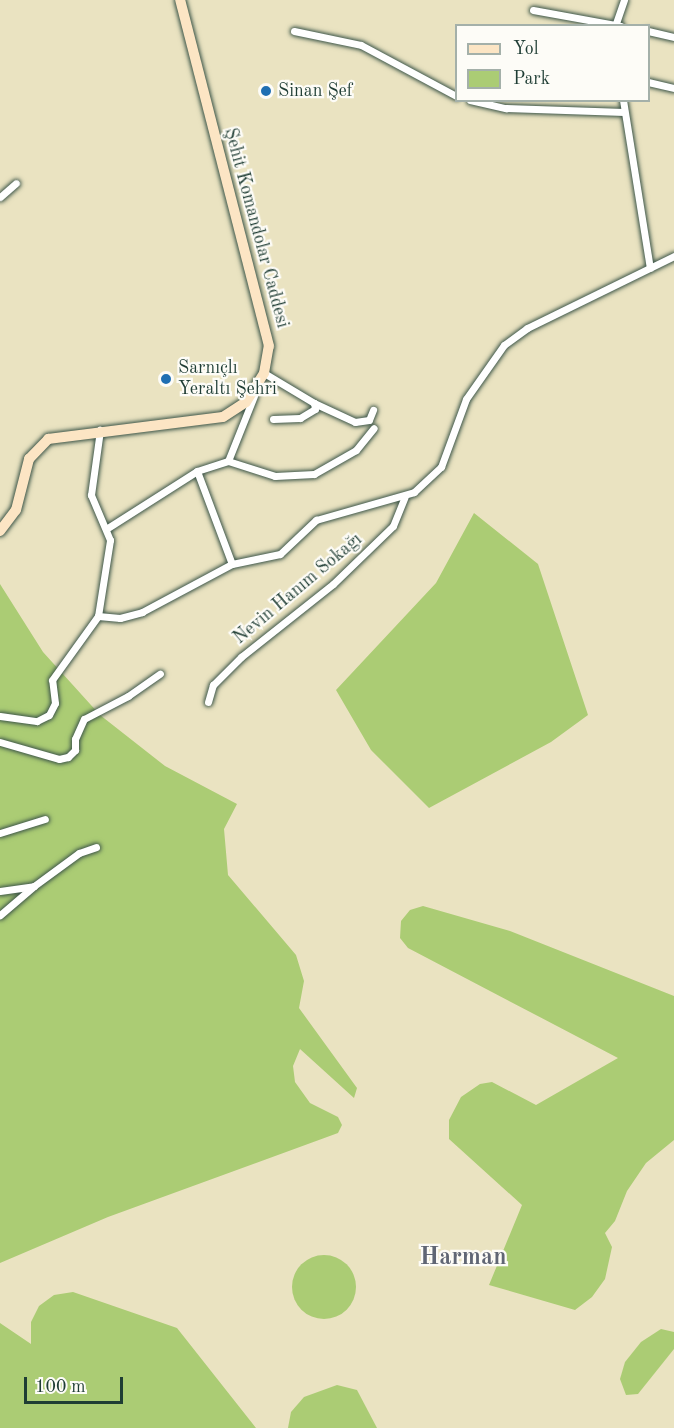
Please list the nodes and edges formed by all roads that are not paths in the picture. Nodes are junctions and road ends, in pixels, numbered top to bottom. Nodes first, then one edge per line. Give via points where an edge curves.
1 (180, 0) edge
2 (624, 0) edge
3 (533, 10) dead end
4 (611, 24) edge
5 (617, 24) edge
6 (294, 31) dead end
7 (650, 31) edge
8 (674, 37) edge
9 (650, 82) edge
10 (674, 88) edge
11 (455, 95) edge
12 (479, 102) edge
13 (623, 102) edge
14 (624, 112) junction
15 (16, 183) dead end
16 (0, 197) edge
17 (674, 256) edge
18 (650, 268) junction
19 (264, 373) junction
20 (258, 387) junction
21 (314, 403) junction
22 (373, 410) dead end
23 (273, 419) dead end
24 (374, 428) dead end
25 (100, 430) junction
26 (228, 460) junction
27 (197, 471) junction
28 (405, 497) junction
29 (106, 529) junction
30 (0, 531) edge
31 (232, 564) junction
32 (98, 616) junction
33 (160, 674) dead end
34 (208, 702) dead end
35 (0, 716) edge
36 (0, 742) edge
37 (45, 819) dead end
38 (0, 832) edge
39 (96, 847) dead end
40 (34, 886) junction
41 (0, 891) edge
42 (0, 915) edge

1 - 19 main road, Şehit Komandolar Caddesi via 269,346
2 - 5 street
3 - 4 street
6 - 11 street via 361,45
7 - 8 street
9 - 10 street
12 - 14 street via 506,108
13 - 14 street
14 - 18 street
15 - 16 street
17 - 18 street
18 - 28 street via 526,328 504,345 461,408 441,467
19 - 20 main road, Şehit Komandolar Caddesi
19 - 21 street
20 - 25 main road, Şehit Komandolar Caddesi via 246,402 223,417 192,424
20 - 26 street
21 - 22 street via 360,423 369,420
21 - 23 street via 315,409 300,418
24 - 26 street via 356,450 314,474 275,476
25 - 29 street via 91,495
25 - 30 main road, Şehit Komandolar Caddesi via 48,439 36,447 29,459 16,510
26 - 27 street
27 - 29 street
27 - 31 street
28 - 31 street via 316,520 280,554
28 - 34 street, Nevin Hanım Sokağı via 393,526 333,584 241,657 213,685
29 - 32 street via 110,540
31 - 32 street via 142,612 120,618
32 - 35 street via 52,680 55,703 49,715 37,721
33 - 36 street via 84,719 75,739 75,750 68,758 58,759
37 - 38 street
39 - 40 street via 80,853
40 - 41 street
40 - 42 street

